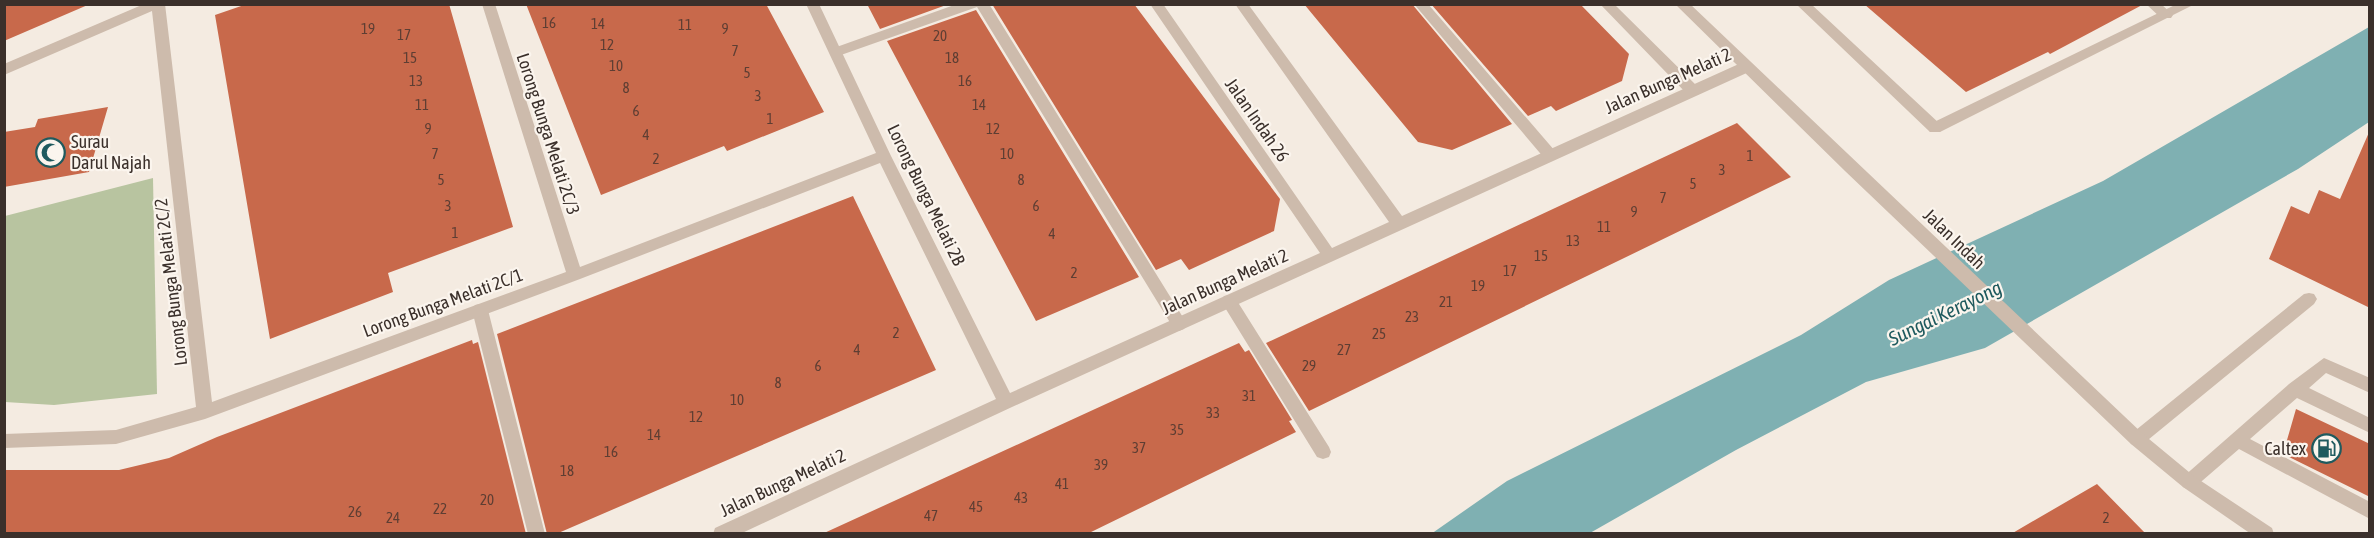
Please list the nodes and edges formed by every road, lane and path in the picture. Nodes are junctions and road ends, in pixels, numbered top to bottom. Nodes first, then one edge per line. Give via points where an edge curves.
1 (157, 4) edge
2 (488, 4) edge
3 (812, 4) edge
4 (972, 4) edge
5 (982, 4) edge
6 (1156, 4) edge
7 (1241, 4) edge
8 (1420, 4) edge
9 (1606, 4) edge
10 (1682, 4) edge
11 (1802, 4) edge
12 (2152, 4) edge
13 (2189, 4) edge
14 (2166, 15) junction
15 (836, 52) junction
16 (1746, 68) junction
17 (4, 70) edge
18 (1693, 91) junction
19 (1550, 155) junction
20 (884, 156) junction
21 (1400, 224) junction
22 (1330, 256) junction
23 (575, 275) junction
24 (2309, 299) dead end
25 (1229, 301) junction
26 (480, 310) junction
27 (1179, 324) junction
28 (2370, 386) edge
29 (2295, 389) junction
30 (1006, 402) junction
31 (206, 412) junction
32 (2370, 426) edge
33 (2137, 439) junction
34 (4, 441) edge
35 (2237, 441) junction
36 (1323, 452) dead end
37 (2189, 482) junction
38 (2370, 511) edge
39 (537, 534) edge
40 (721, 534) edge
41 (2266, 534) edge

1 - 17 street
1 - 31 street, Lorong Bunga Melati 2C/2
2 - 23 street, Lorong Bunga Melati 2C/3
3 - 15 street, Lorong Bunga Melati 2B
4 - 15 street
5 - 27 street
6 - 22 street, Jalan Indah 26
7 - 21 street
8 - 19 street
9 - 18 street
10 - 16 street, Jalan Indah
11 - 14 street via 1935,128
12 - 14 street
13 - 14 street
15 - 20 street, Lorong Bunga Melati 2B
16 - 18 street, Jalan Bunga Melati 2
16 - 33 street, Jalan Indah
18 - 19 street, Jalan Bunga Melati 2
19 - 21 street, Jalan Bunga Melati 2
20 - 23 street, Lorong Bunga Melati 2C/1
20 - 30 street, Lorong Bunga Melati 2B
21 - 22 street, Jalan Bunga Melati 2
22 - 25 street, Jalan Bunga Melati 2
23 - 26 street, Lorong Bunga Melati 2C/1
24 - 33 street
25 - 27 street, Jalan Bunga Melati 2
25 - 36 street
26 - 31 street, Lorong Bunga Melati 2C/1
26 - 39 street
27 - 30 street, Jalan Bunga Melati 2
28 - 29 street via 2324,365
29 - 32 street
29 - 35 street
30 - 40 street, Jalan Bunga Melati 2
31 - 34 street, Lorong Bunga Melati 2C/1 via 116,436
33 - 37 street, Jalan Indah
35 - 37 street
35 - 38 street
37 - 41 street, Jalan Indah

